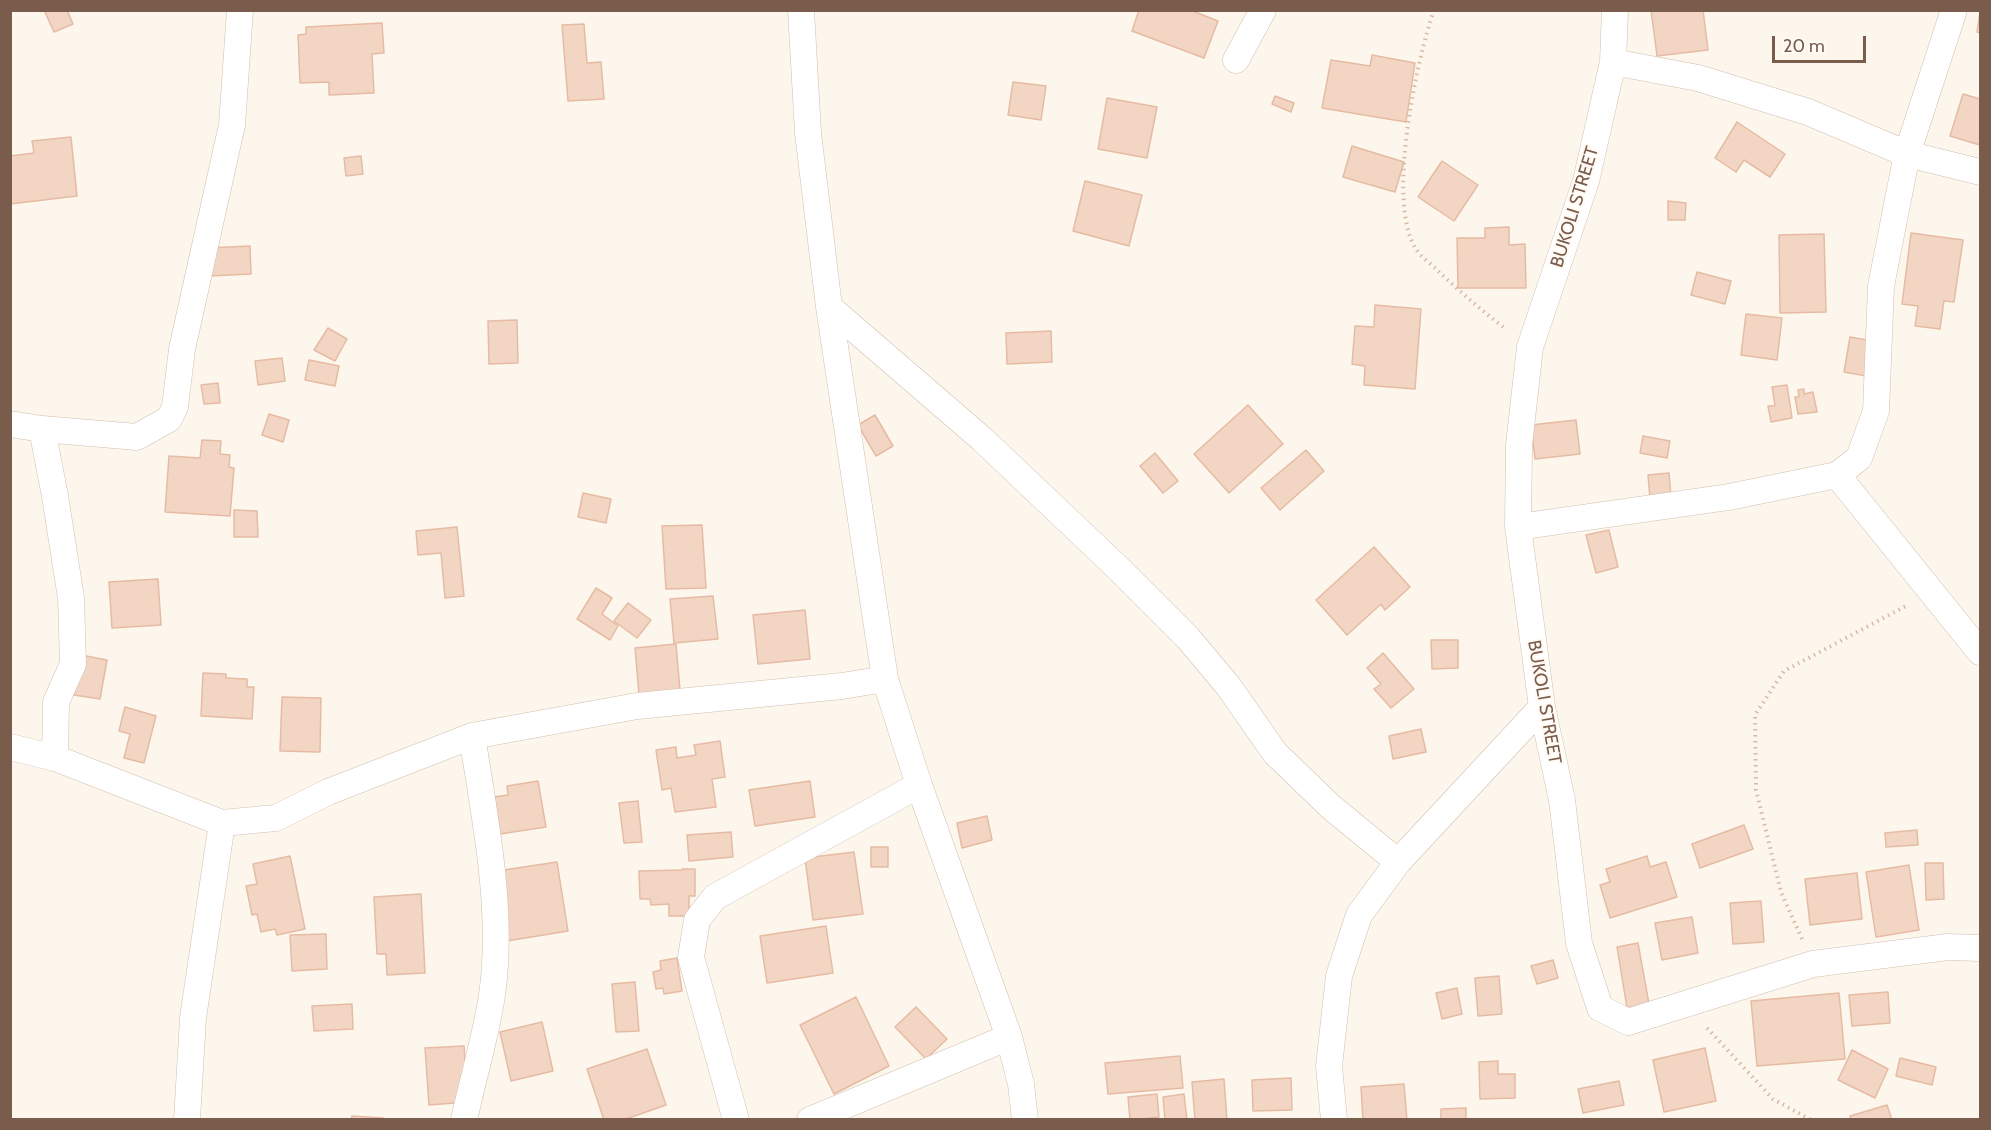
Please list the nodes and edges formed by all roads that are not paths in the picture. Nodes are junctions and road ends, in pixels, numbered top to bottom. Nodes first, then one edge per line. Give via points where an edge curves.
1 (240, 10) edge
2 (801, 10) edge
3 (1263, 10) edge
4 (1615, 10) edge
5 (1954, 10) edge
6 (1236, 60) dead end
7 (1613, 62) junction
8 (1907, 154) junction
9 (1980, 172) edge
10 (829, 307) junction
11 (10, 424) edge
12 (42, 429) junction
13 (1837, 476) junction
14 (1518, 527) junction
15 (1980, 652) edge
16 (885, 679) junction
17 (1542, 707) junction
18 (472, 736) junction
19 (10, 747) edge
20 (55, 758) junction
21 (919, 785) junction
22 (222, 823) junction
23 (1398, 862) junction
24 (1980, 948) edge
25 (1009, 1037) junction
26 (188, 1119) edge
27 (464, 1119) edge
28 (731, 1119) edge
29 (810, 1119) edge
30 (1025, 1119) edge
31 (1334, 1119) edge

1 - 12 street via 232,125 182,349 175,408 169,419 138,437
2 - 10 street via 808,133
3 - 6 street
4 - 7 street, BUKOLI STREET
5 - 8 street
7 - 8 street via 1698,78 1786,105
7 - 14 street, BUKOLI STREET via 1586,181 1530,347 1519,446
8 - 9 street
8 - 13 street via 1881,286 1876,411 1859,458
10 - 16 street
10 - 23 street via 982,439 1117,567 1188,638 1229,687 1275,753 1331,807
11 - 12 street
12 - 20 street via 71,598 73,664 56,702
13 - 14 street via 1729,497
13 - 15 street
14 - 17 street, BUKOLI STREET
16 - 18 street via 637,706
16 - 21 street
17 - 23 street
17 - 24 street, BUKOLI STREET via 1562,800 1579,943 1600,1008 1628,1022 1813,964 1948,947
18 - 22 street via 328,792 276,818
18 - 27 street via 496,926 492,994
19 - 20 street
20 - 22 street
21 - 25 street
21 - 28 street via 714,897 697,920 691,957
22 - 26 street via 193,1018
23 - 31 street via 1359,915 1339,976 1329,1066
25 - 29 street
25 - 30 street

